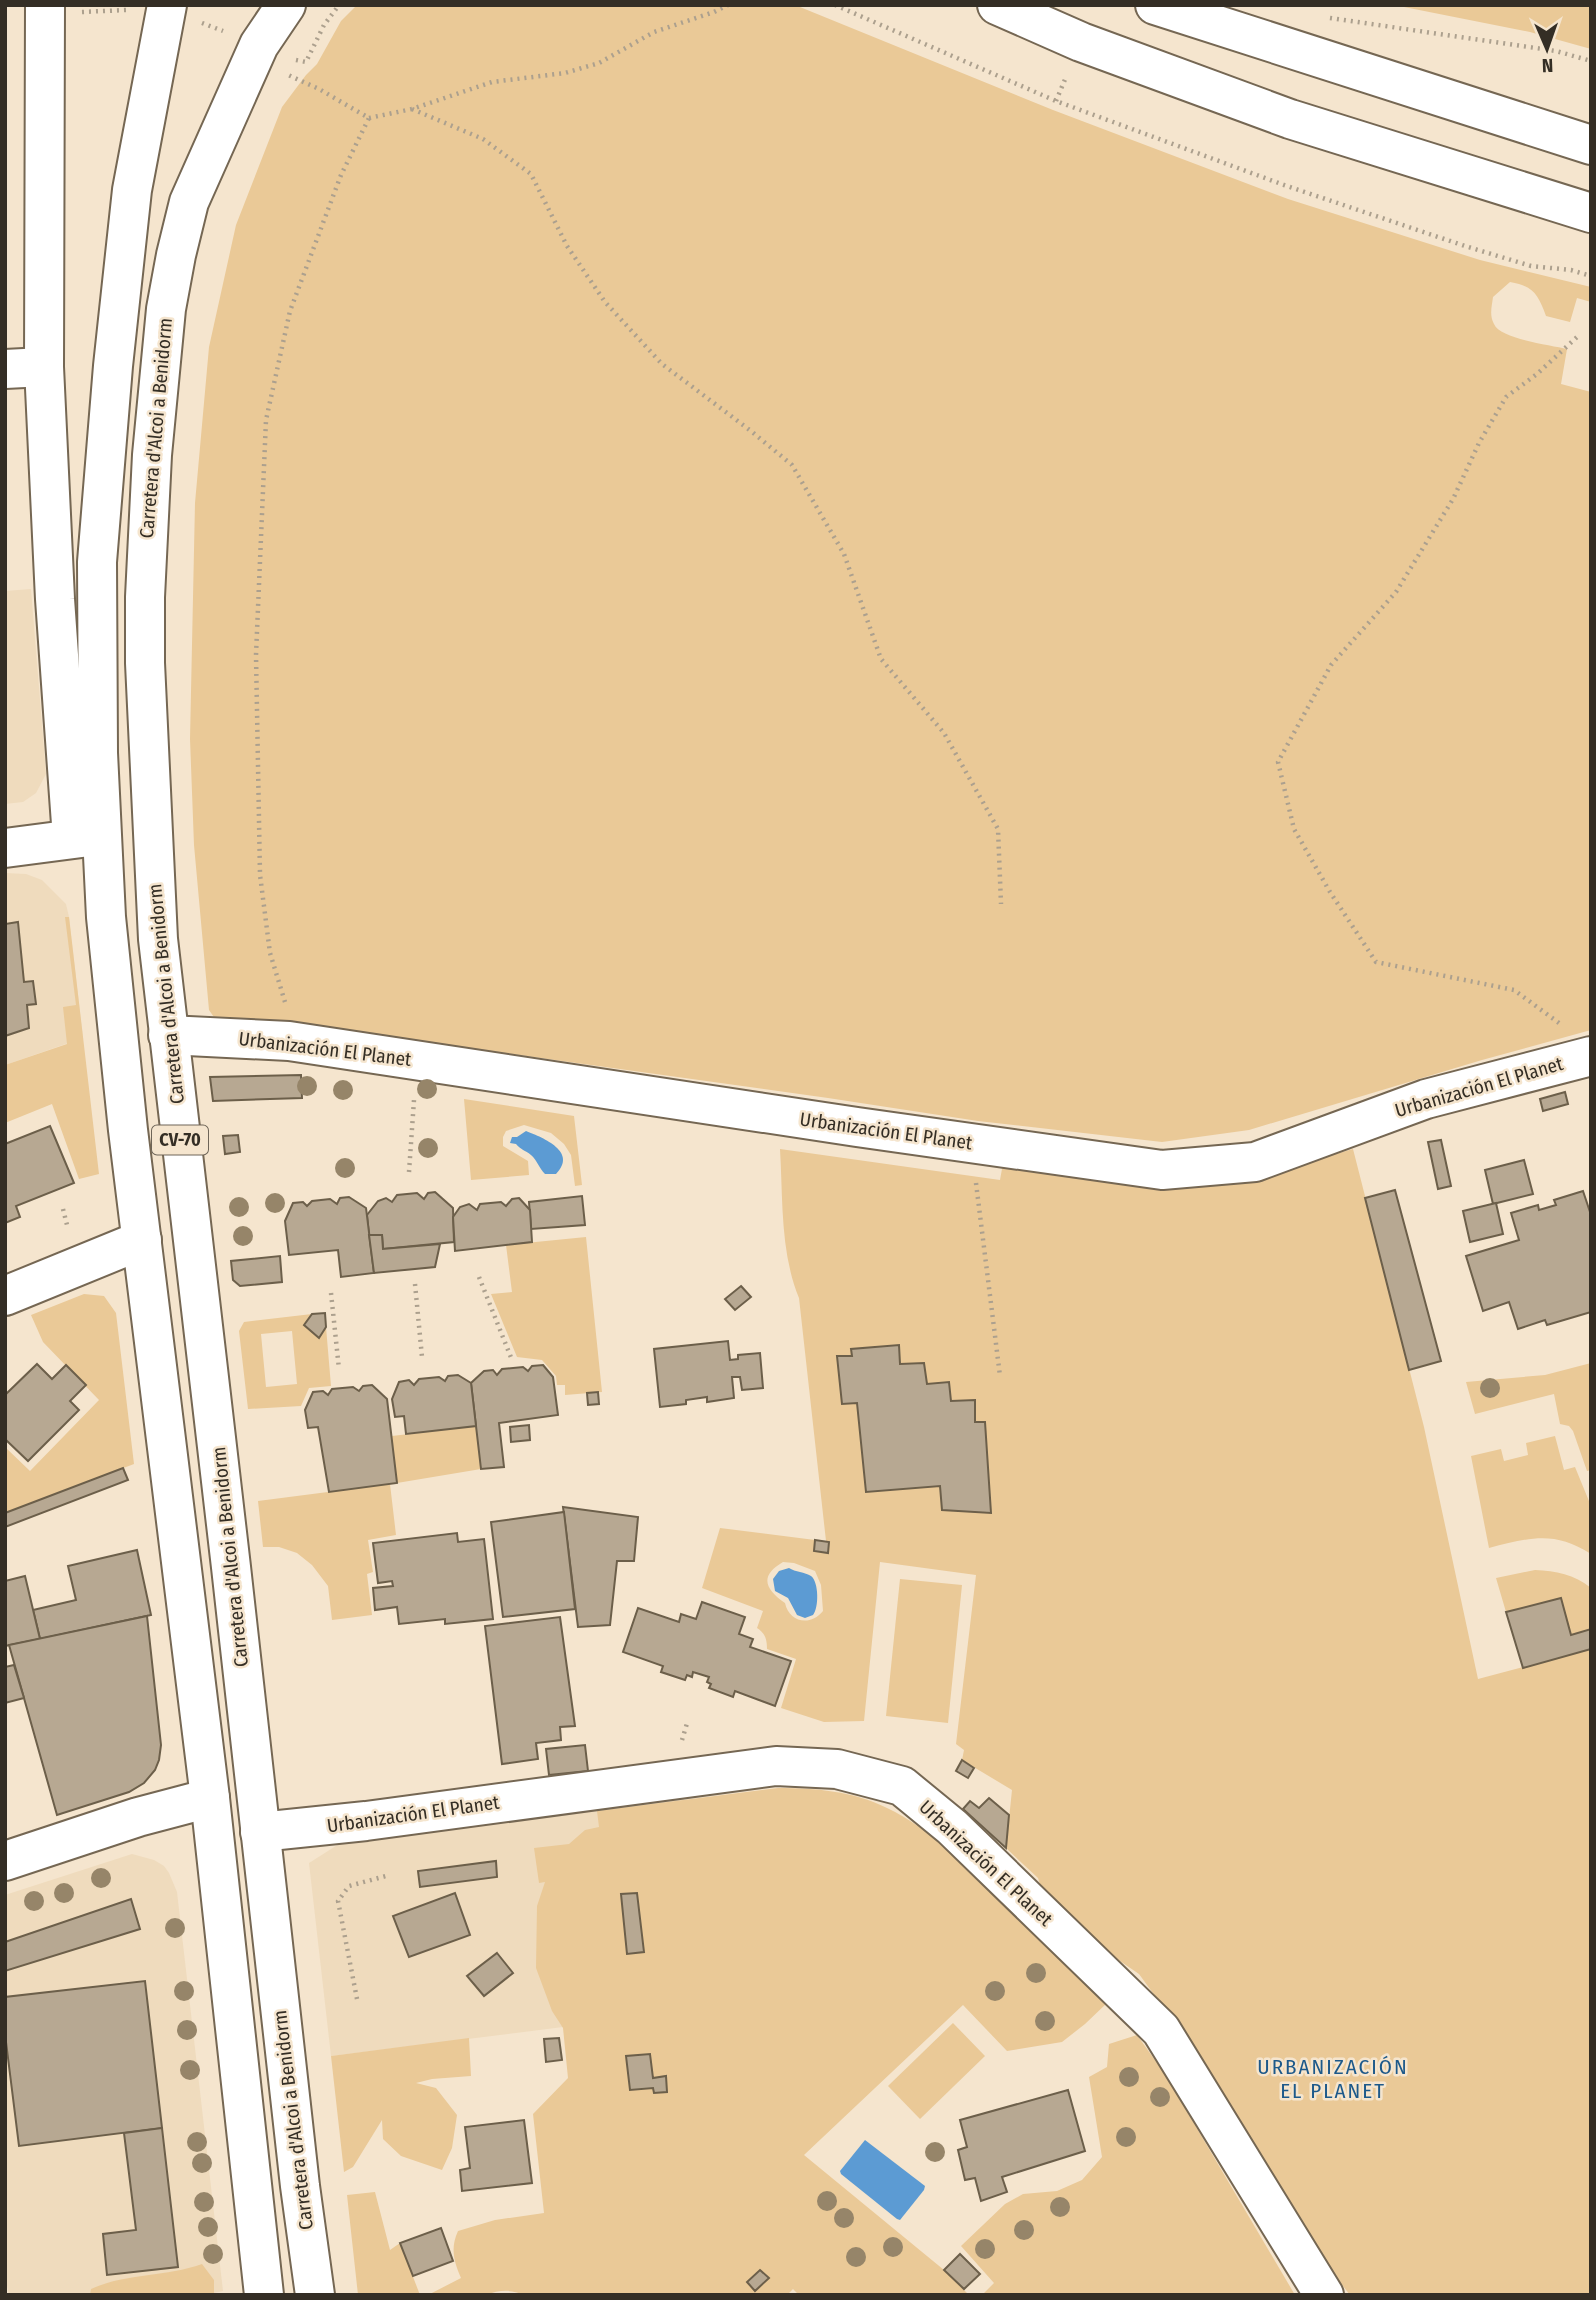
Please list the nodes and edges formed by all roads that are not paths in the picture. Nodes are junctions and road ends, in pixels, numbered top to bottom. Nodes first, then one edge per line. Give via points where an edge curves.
1 (45, 5) edge
2 (167, 5) edge
3 (286, 5) edge
4 (998, 5) edge
5 (1155, 5) edge
6 (1591, 145) edge
7 (1591, 213) edge
8 (44, 367) junction
9 (5, 369) edge
10 (88, 836) junction
11 (5, 848) edge
12 (168, 1035) junction
13 (1587, 1057) edge
14 (142, 1240) junction
15 (5, 1296) edge
16 (210, 1798) junction
17 (260, 1832) junction
18 (5, 1861) edge
19 (264, 2295) edge
20 (314, 2295) edge
21 (1324, 2295) edge

1 - 8 main road
2 - 10 main road, CV-70 via 131,202 114,353 97,562 98,753
3 - 12 main road, Carretera d'Alcoi a Benidorm / CV-70 via 259,45 189,202 166,309 152,455 145,663 158,939
4 - 7 main road via 1081,42 1290,119
5 - 6 main road
8 - 9 main road
8 - 10 main road via 57,626
10 - 11 main road
10 - 14 main road, CV-70 via 106,916
12 - 13 main road, Urbanización El Planet via 289,1041 1162,1170 1255,1162 1426,1099
12 - 17 main road, Carretera d'Alcoi a Benidorm / CV-70
14 - 15 main road
14 - 16 main road, CV-70
16 - 18 main road
16 - 19 main road, CV-70
17 - 20 main road, Carretera d'Alcoi a Benidorm / CV-70
17 - 21 main road, Urbanización El Planet via 776,1766 837,1769 902,1786 953,1827 1161,2030

